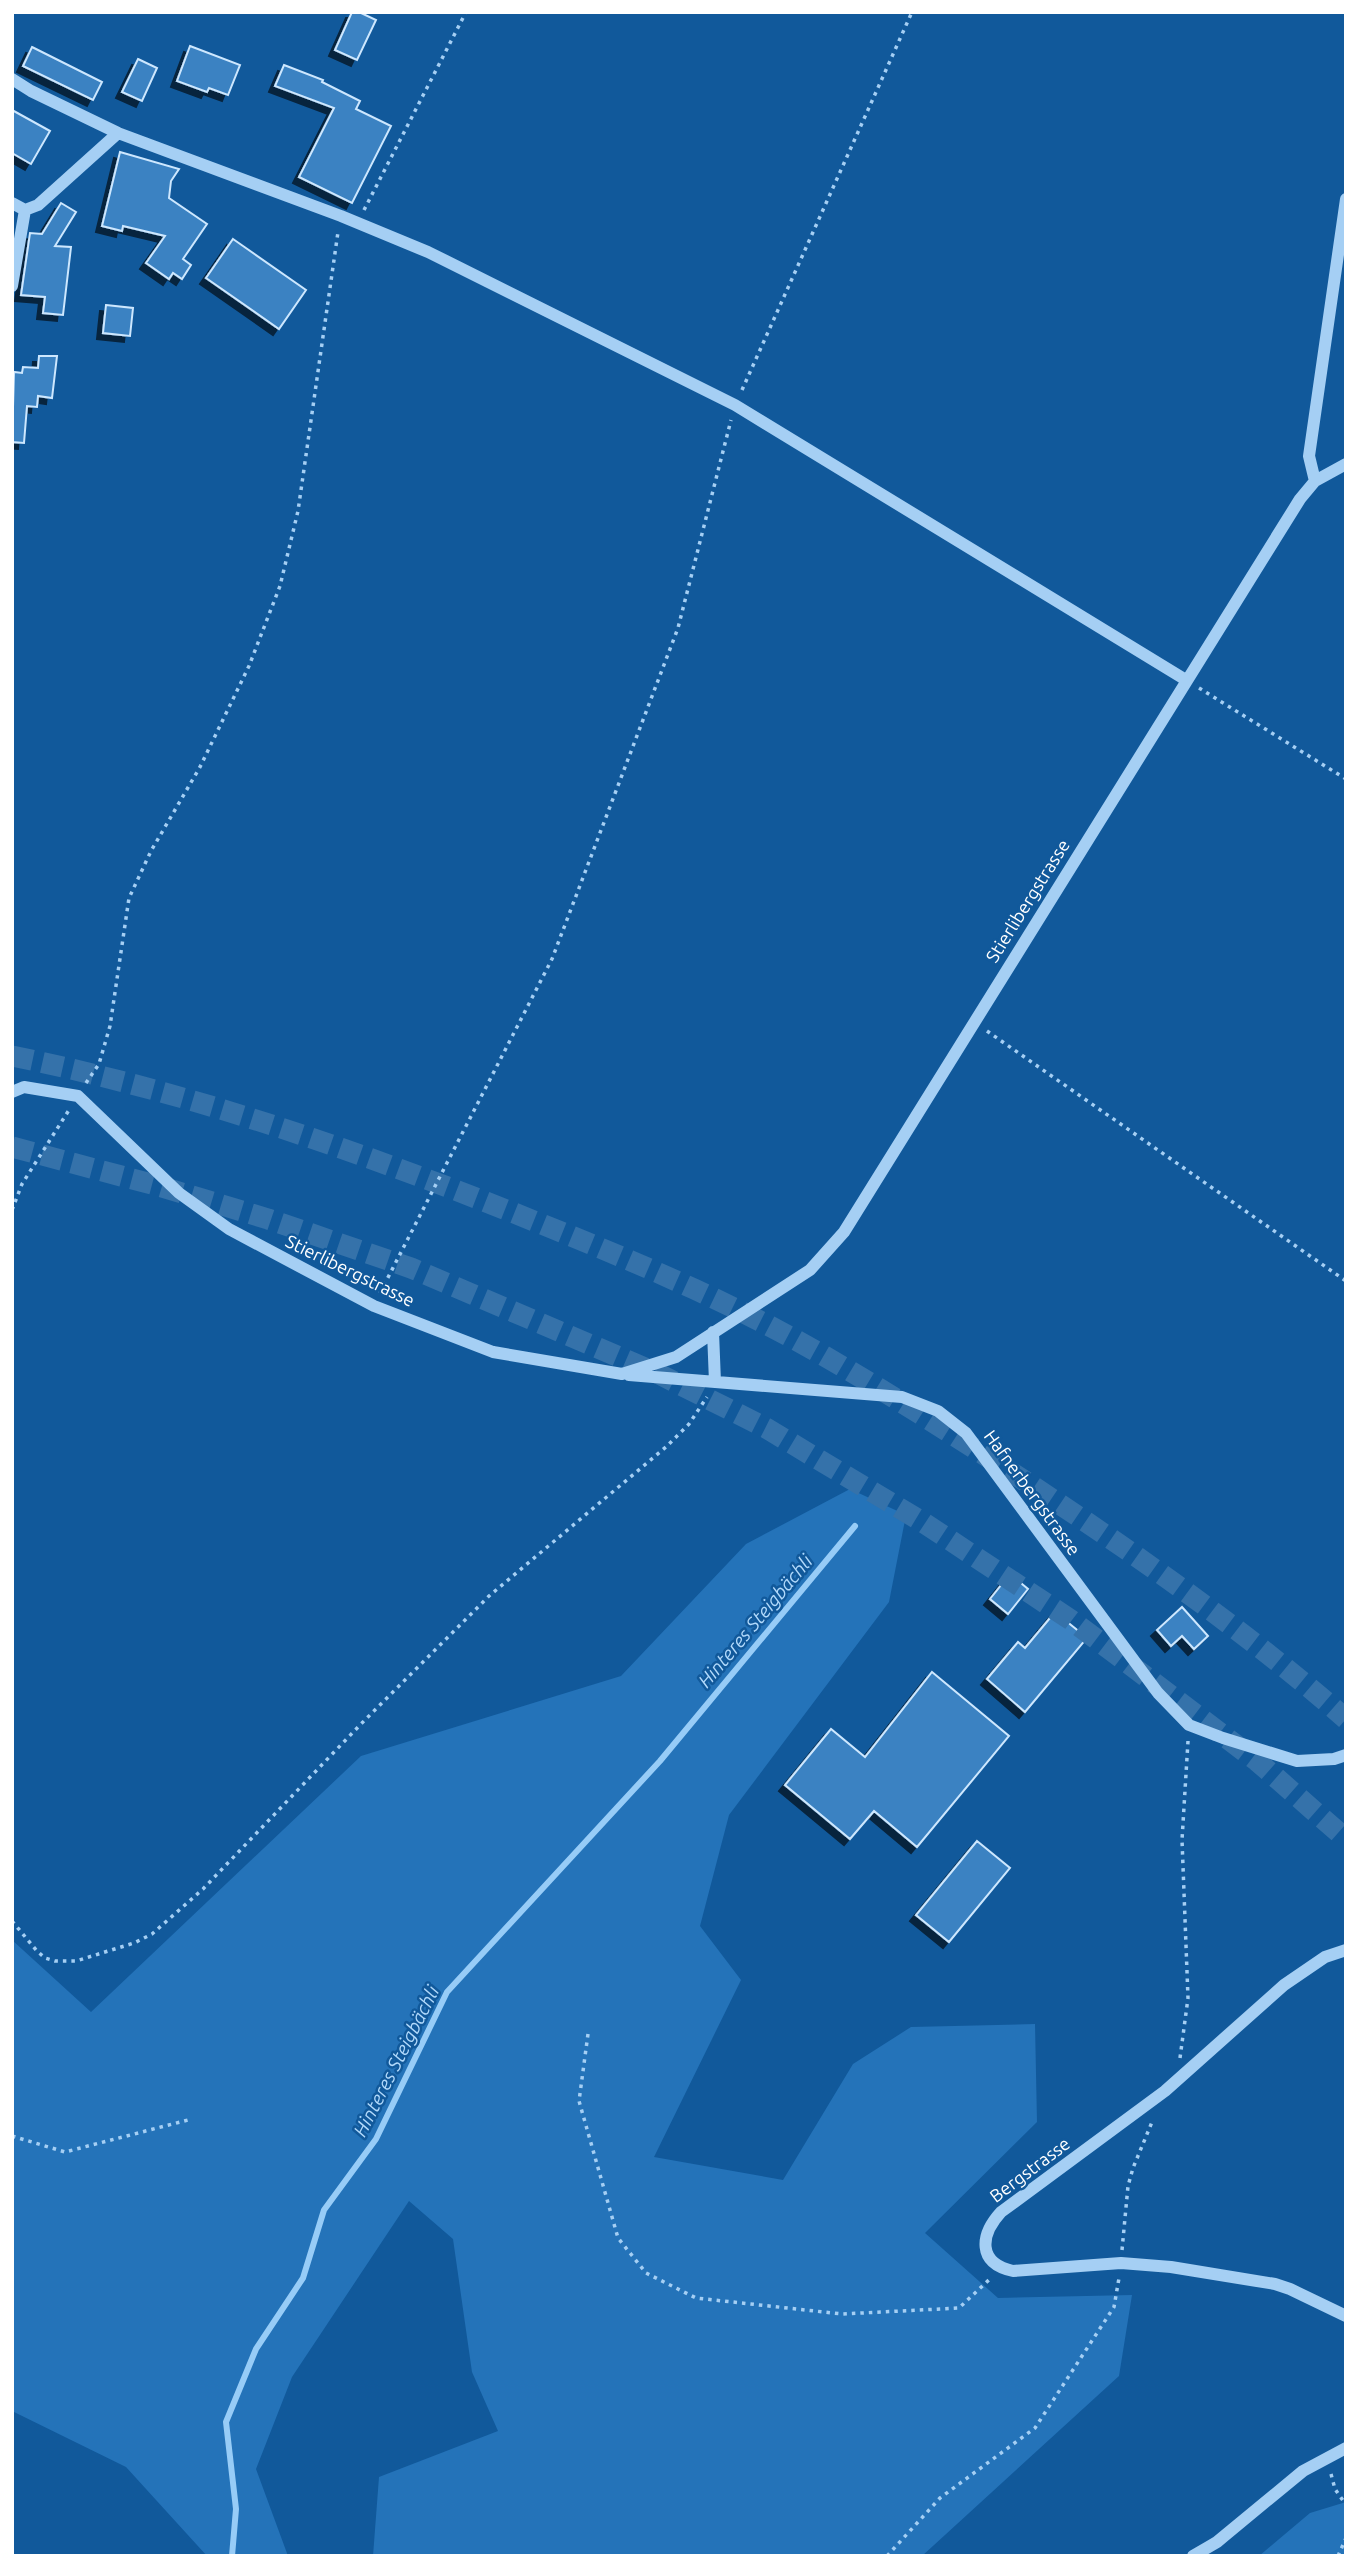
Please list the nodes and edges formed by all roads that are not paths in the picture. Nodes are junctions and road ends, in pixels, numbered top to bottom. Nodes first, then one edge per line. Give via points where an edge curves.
1 (12, 79) edge
2 (118, 133) junction
3 (1346, 199) edge
4 (12, 203) edge
5 (25, 210) junction
6 (12, 286) edge
7 (1346, 464) edge
8 (1315, 481) junction
9 (1186, 680) junction
10 (12, 1092) edge
11 (713, 1332) junction
12 (622, 1374) junction
13 (715, 1382) junction
14 (1346, 1755) edge
15 (1346, 1950) edge
16 (1346, 2316) edge
17 (1346, 2448) edge
18 (1193, 2556) edge

1 - 2 lane
2 - 5 lane via 38,205
2 - 9 lane via 428,252 735,405
3 - 8 lane via 1309,456
4 - 5 lane
5 - 6 lane
7 - 8 lane, Stierlibergstrasse
8 - 9 lane, Stierlibergstrasse
9 - 11 lane, Stierlibergstrasse via 845,1232 810,1270
10 - 12 lane, Stierlibergstrasse via 24,1087 78,1096 179,1193 229,1229 374,1306 493,1353
11 - 12 lane, Stierlibergstrasse via 676,1357
11 - 13 lane
12 - 13 lane, Hafnerbergstrasse
13 - 14 lane, Hafnerbergstrasse via 902,1397 938,1411 966,1433 1158,1693 1189,1725 1297,1761
15 - 16 lane, Bergstrasse via 1325,1957 1284,1986 1165,2091 1001,2212 984,2242 1001,2269 1121,2263 1171,2267 1275,2284
17 - 18 lane via 1303,2471 1217,2542

